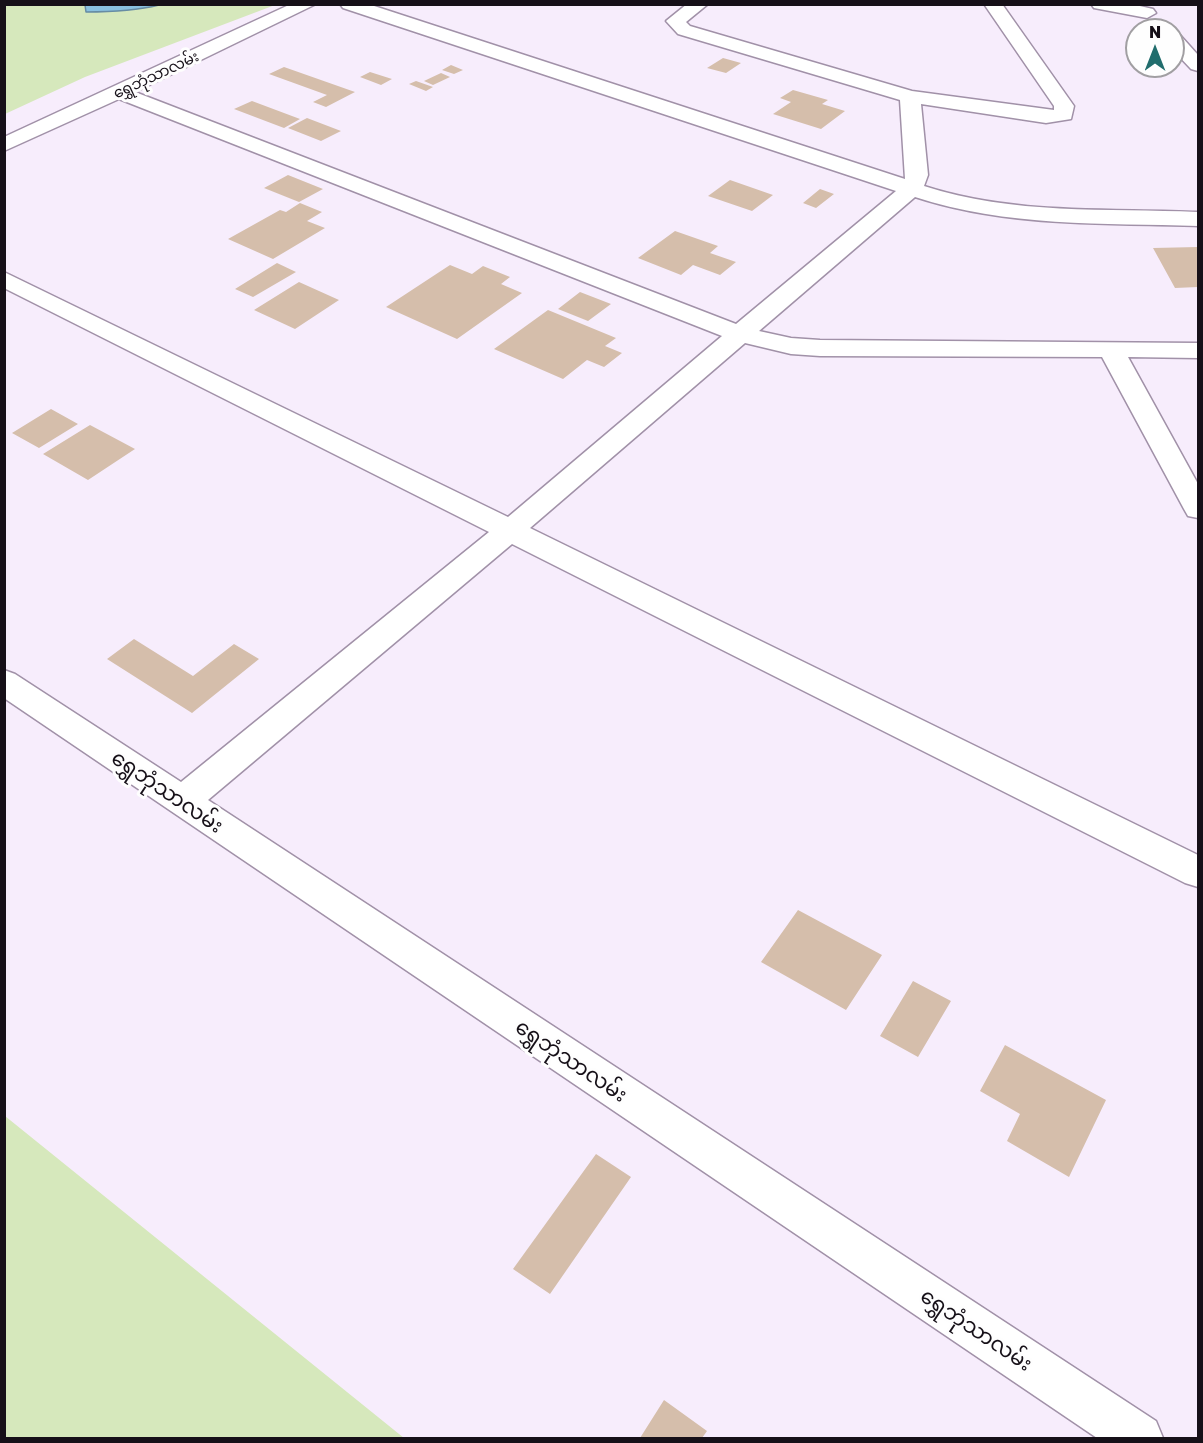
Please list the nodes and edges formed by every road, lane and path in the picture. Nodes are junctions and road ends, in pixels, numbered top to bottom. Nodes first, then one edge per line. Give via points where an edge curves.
1 (307, 4) edge
2 (349, 4) edge
3 (699, 4) edge
4 (993, 4) edge
5 (1100, 4) edge
6 (1143, 9) edge
7 (1185, 51) edge
8 (1198, 65) edge
9 (118, 92) junction
10 (910, 97) junction
11 (4, 145) edge
12 (912, 188) junction
13 (1198, 219) edge
14 (4, 279) edge
15 (739, 334) junction
16 (1111, 350) junction
17 (1198, 350) edge
18 (1198, 509) edge
19 (510, 530) junction
20 (4, 682) edge
21 (181, 802) junction
22 (1198, 872) edge
23 (1139, 1438) edge

1 - 9 street, ရွှေဘုံသာလမ်း
2 - 12 street
3 - 10 street via 678,18 678,25
4 - 10 street via 1064,106 1064,115 1046,117
5 - 6 street
7 - 8 street
9 - 11 street, ရွှေဘုံသာလမ်း
9 - 15 street
10 - 12 street via 917,175
12 - 13 street via 977,207 1030,215
12 - 15 street
14 - 19 street
15 - 16 street via 779,344 820,348
15 - 19 street
16 - 17 street
16 - 18 street
19 - 21 street
19 - 22 street
20 - 21 street, ရွှေဘုံသာလမ်း
21 - 23 street, ရွှေဘုံသာလမ်း

